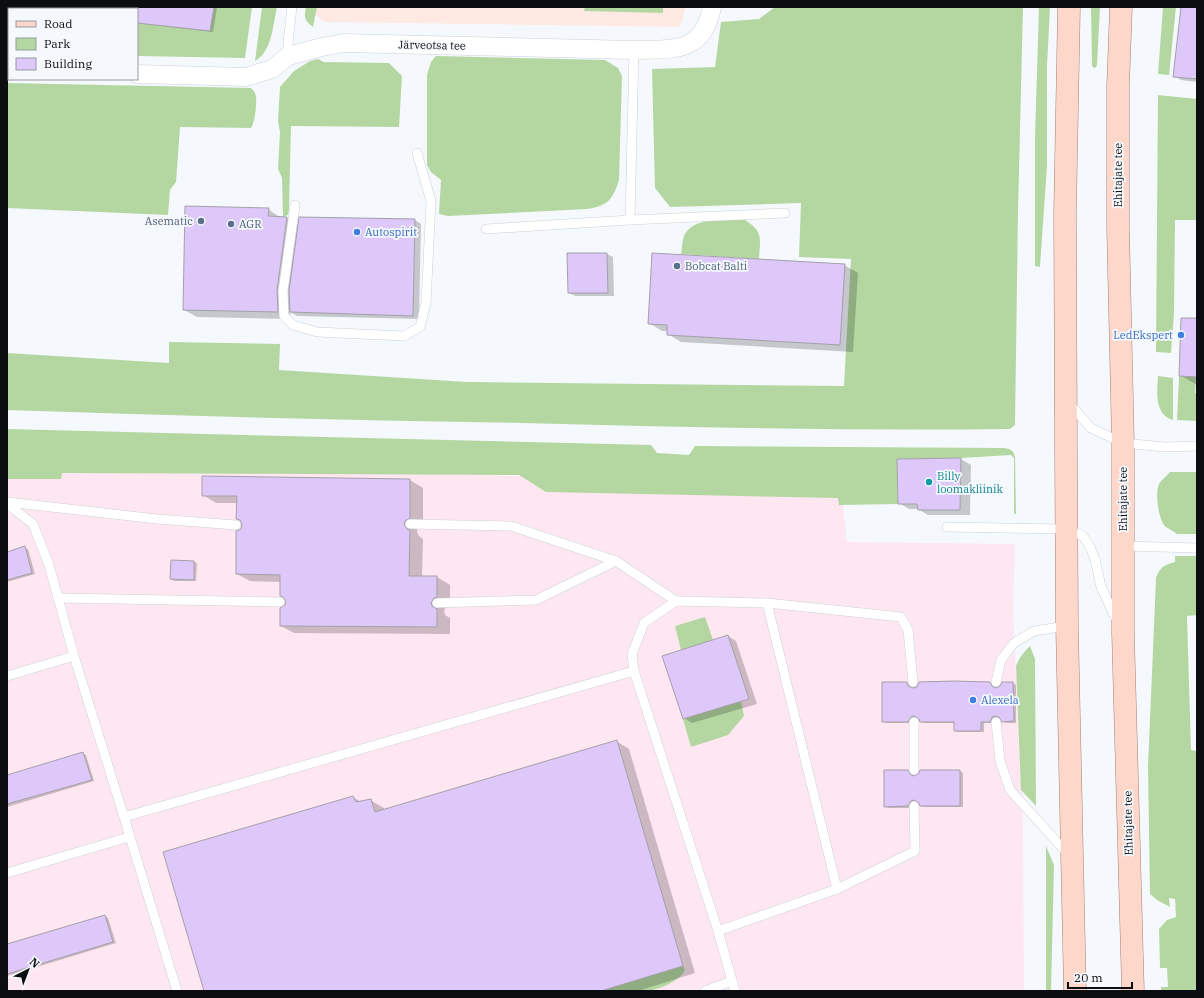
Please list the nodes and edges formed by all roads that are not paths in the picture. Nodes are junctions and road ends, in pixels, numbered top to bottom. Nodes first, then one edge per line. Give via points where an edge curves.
1 (292, 7) edge
2 (712, 7) edge
3 (1069, 7) edge
4 (1121, 7) edge
5 (634, 50) junction
6 (288, 56) junction
7 (138, 74) edge
8 (417, 153) dead end
9 (295, 205) dead end
10 (785, 213) dead end
11 (630, 220) junction
12 (486, 229) dead end
13 (1066, 399) junction
14 (1123, 443) junction
15 (1197, 446) edge
16 (7, 503) edge
17 (410, 524) dead end
18 (236, 525) dead end
19 (947, 527) dead end
20 (1066, 529) junction
21 (1122, 546) junction
22 (1197, 548) edge
23 (616, 561) junction
24 (58, 598) junction
25 (676, 601) junction
26 (280, 602) dead end
27 (437, 603) dead end
28 (767, 603) junction
29 (1067, 626) junction
30 (1123, 633) junction
31 (74, 656) junction
32 (634, 671) junction
33 (7, 676) edge
34 (913, 682) dead end
35 (996, 682) dead end
36 (914, 722) dead end
37 (996, 722) dead end
38 (914, 770) dead end
39 (914, 806) dead end
40 (124, 817) junction
41 (129, 837) junction
42 (1073, 859) junction
43 (7, 873) edge
44 (837, 889) junction
45 (718, 931) junction
46 (732, 981) junction
47 (177, 991) edge
48 (705, 991) edge
49 (735, 991) edge
50 (1075, 991) edge
51 (1133, 991) edge

1 - 6 lane
2 - 5 street, Järveotsa tee via 707,26 695,41 678,48
3 - 13 main road via 1065,212
4 - 14 main road, Ehitajate tee via 1118,227
5 - 6 street, Järveotsa tee via 344,43
5 - 11 lane
6 - 7 street, Järveotsa tee via 272,69 246,77
8 - 9 lane via 431,201 426,303 420,327 404,336 317,332 293,325 284,316 283,291
10 - 11 lane
11 - 12 lane
13 - 14 lane via 1092,428
13 - 20 main road
14 - 15 lane via 1165,447
14 - 21 main road, Ehitajate tee
16 - 18 lane
16 - 24 lane via 33,524 49,565
17 - 23 lane via 511,526
19 - 20 lane
20 - 29 main road
20 - 30 lane via 1082,536 1090,546 1101,587
21 - 22 lane
21 - 30 main road, Ehitajate tee
23 - 25 lane
23 - 27 lane via 536,600
24 - 26 lane
24 - 31 lane
25 - 28 lane
25 - 32 lane via 644,623 632,654
28 - 34 lane via 901,618 908,630
28 - 44 lane
29 - 35 lane via 1034,631 1014,643 1001,660
29 - 42 main road
30 - 51 main road, Ehitajate tee
31 - 33 lane
31 - 40 lane
32 - 40 lane
32 - 45 lane
36 - 38 lane
37 - 42 lane via 1000,761 1010,790
39 - 44 lane via 915,851
40 - 41 lane
41 - 43 lane
41 - 47 lane
42 - 50 main road
44 - 45 lane
45 - 46 lane
46 - 48 lane
46 - 49 lane

